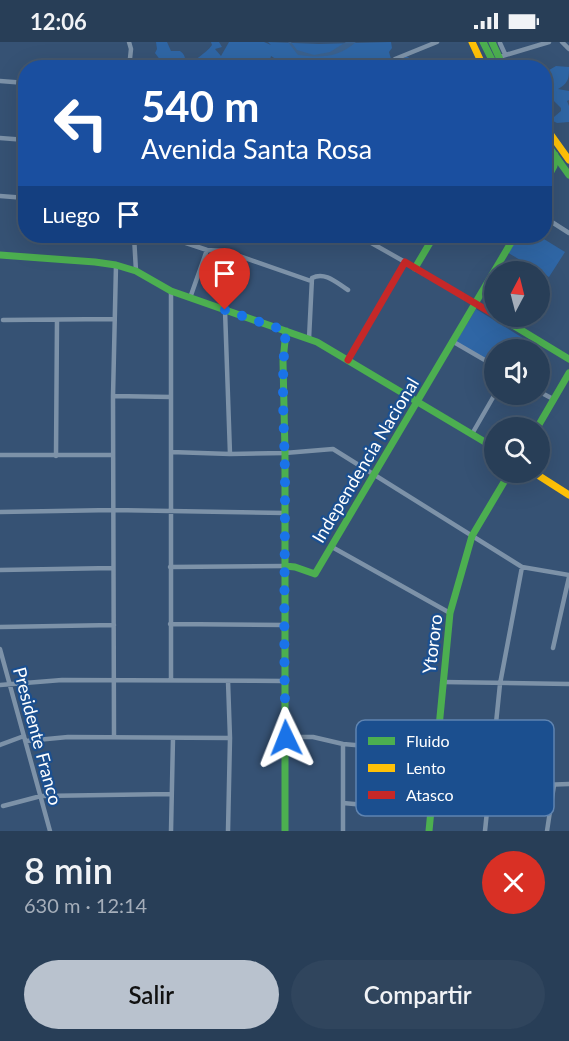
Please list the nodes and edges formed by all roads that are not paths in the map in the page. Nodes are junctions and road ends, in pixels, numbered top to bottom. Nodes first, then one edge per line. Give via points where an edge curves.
1 (129, 42) edge
2 (472, 42) edge
3 (483, 42) edge
4 (549, 42) edge
5 (562, 42) edge
6 (433, 43) edge
7 (497, 43) edge
8 (569, 49) edge
9 (502, 56) junction
10 (395, 59) dead end
11 (130, 60) edge
12 (480, 60) edge
13 (492, 60) edge
14 (503, 60) edge
15 (0, 81) edge
16 (18, 82) edge
17 (552, 136) edge
18 (0, 138) edge
19 (18, 139) edge
20 (552, 151) edge
21 (555, 155) junction
22 (569, 160) edge
23 (552, 170) edge
24 (569, 175) edge
25 (0, 196) edge
26 (18, 197) edge
27 (552, 223) edge
28 (569, 233) edge
29 (134, 243) edge
30 (186, 243) edge
31 (371, 243) edge
32 (430, 243) edge
33 (510, 243) edge
34 (207, 250) junction
35 (0, 255) edge
36 (405, 262) junction
37 (116, 265) junction
38 (415, 267) junction
39 (136, 271) junction
40 (311, 281) junction
41 (348, 290) dead end
42 (171, 291) junction
43 (190, 298) junction
44 (475, 303) junction
45 (484, 308) edge
46 (225, 310) junction
47 (114, 318) junction
48 (3, 320) dead end
49 (57, 320) junction
50 (515, 327) edge
51 (286, 331) junction
52 (309, 339) junction
53 (452, 341) junction
54 (569, 359) edge
55 (348, 360) junction
56 (484, 360) edge
57 (569, 373) edge
58 (113, 396) junction
59 (171, 397) junction
60 (550, 397) edge
61 (553, 399) junction
62 (417, 402) junction
63 (489, 405) edge
64 (543, 417) edge
65 (472, 434) junction
66 (484, 441) edge
67 (171, 452) junction
68 (285, 453) junction
69 (230, 454) junction
70 (0, 455) edge
71 (113, 455) junction
72 (56, 456) junction
73 (375, 474) junction
74 (503, 483) edge
75 (550, 483) edge
76 (569, 495) edge
77 (113, 510) junction
78 (172, 511) junction
79 (0, 512) edge
80 (285, 513) junction
81 (472, 536) junction
82 (332, 547) junction
83 (285, 566) junction
84 (170, 567) junction
85 (522, 567) junction
86 (113, 568) junction
87 (0, 570) edge
88 (569, 576) edge
89 (450, 613) junction
90 (171, 624) junction
91 (114, 625) junction
92 (285, 625) junction
93 (0, 627) edge
94 (553, 648) dead end
95 (0, 649) edge
96 (114, 680) junction
97 (171, 680) junction
98 (228, 681) junction
99 (284, 681) junction
100 (443, 682) junction
101 (10, 684) junction
102 (500, 684) junction
103 (569, 684) edge
104 (0, 685) edge
105 (439, 720) edge
106 (497, 720) edge
107 (114, 737) junction
108 (173, 738) junction
109 (230, 738) junction
110 (286, 738) junction
111 (25, 739) junction
112 (342, 744) junction
113 (0, 745) edge
114 (356, 745) edge
115 (569, 784) edge
116 (554, 785) edge
117 (171, 794) junction
118 (41, 796) junction
119 (343, 803) junction
120 (356, 804) edge
121 (3, 806) dead end
122 (430, 816) edge
123 (487, 816) edge
124 (549, 816) edge
125 (50, 831) edge
126 (171, 831) edge
127 (228, 831) edge
128 (285, 831) edge
129 (343, 831) edge
130 (429, 831) edge
131 (485, 831) edge
132 (547, 831) edge

1 - 11 street
2 - 12 main road
3 - 13 main road
4 - 9 street
5 - 8 street
6 - 10 street
7 - 9 main road
9 - 14 main road
15 - 16 street
17 - 22 main road
18 - 19 street
20 - 21 main road
21 - 23 main road
21 - 24 main road
25 - 26 street
27 - 28 street
29 - 39 street
30 - 34 street
31 - 36 street
32 - 38 main road
33 - 44 main road, Independencia Nacional
34 - 40 street via 225,251
34 - 43 street
35 - 37 main road
36 - 38 main road
36 - 55 main road
37 - 39 main road
37 - 47 street
38 - 44 main road
39 - 42 main road
40 - 41 street via 324,275
40 - 52 street
42 - 43 main road
42 - 59 street
43 - 46 main road
44 - 45 main road
44 - 53 main road, Independencia Nacional
46 - 51 main road
46 - 69 street
47 - 49 street
47 - 58 street
48 - 49 street
49 - 72 street
50 - 54 main road
51 - 52 main road
51 - 68 main road via 282,361
52 - 55 main road
53 - 56 street
53 - 62 main road, Independencia Nacional
55 - 62 main road
57 - 61 main road
58 - 59 street
58 - 71 street
59 - 67 street
60 - 61 street
61 - 64 main road
62 - 65 main road
62 - 73 main road, Independencia Nacional
63 - 65 street
65 - 66 main road
67 - 69 street
67 - 78 street
68 - 69 street
68 - 73 street via 333,449
68 - 80 main road
70 - 72 street
71 - 72 street
71 - 77 street
73 - 81 street
73 - 82 main road, Independencia Nacional
74 - 81 main road, Ytororo
75 - 76 main road
77 - 78 street
77 - 79 street
77 - 86 street
78 - 80 street
78 - 84 street
80 - 83 main road
81 - 85 street
81 - 89 main road, Ytororo
82 - 83 main road, Independencia Nacional via 315,574
82 - 89 street
83 - 84 street, Independencia Nacional
83 - 92 main road
84 - 90 street
85 - 88 street
85 - 102 street
86 - 87 street
86 - 91 street
88 - 94 street
89 - 100 main road, Ytororo
90 - 92 street
90 - 97 street
91 - 93 street
91 - 96 street
92 - 99 main road
95 - 101 street, Presidente Franco
96 - 97 street
96 - 101 street
96 - 107 street
97 - 98 street
98 - 99 street
98 - 109 street
99 - 110 main road
100 - 102 street
100 - 105 main road, Ytororo
101 - 104 street
101 - 111 street, Presidente Franco
102 - 103 street
102 - 106 street
107 - 108 street
107 - 111 street
108 - 109 street
108 - 117 street
109 - 127 street
110 - 112 street via 313,737
110 - 128 main road
111 - 113 street
111 - 118 street, Presidente Franco
112 - 114 street
112 - 119 street
115 - 116 street
117 - 118 street
117 - 126 street
118 - 121 street
118 - 125 street, Presidente Franco
119 - 120 street
119 - 129 street
122 - 130 main road, Ytororo
123 - 131 street
124 - 132 street

